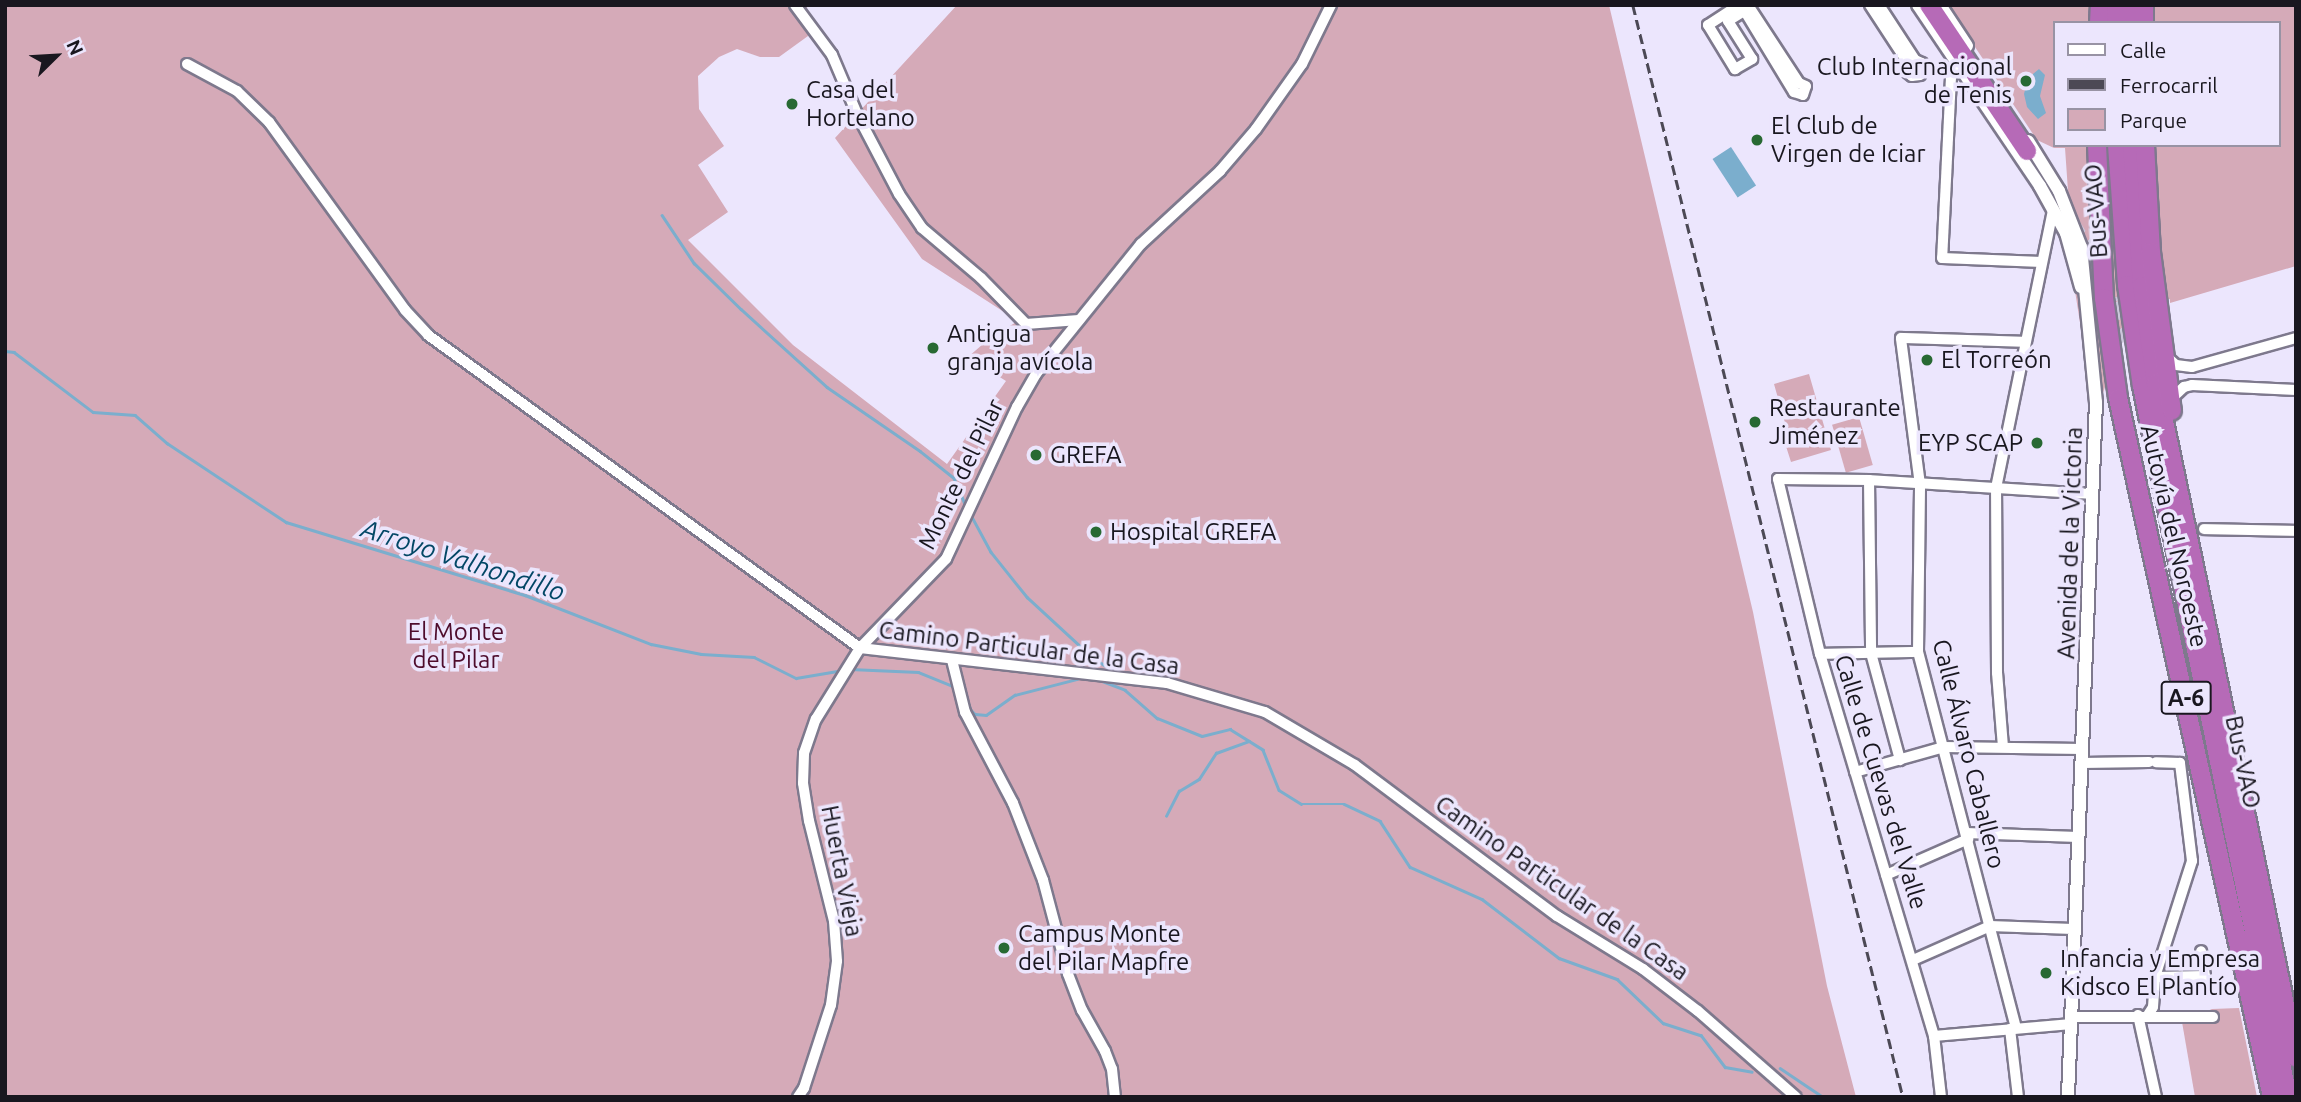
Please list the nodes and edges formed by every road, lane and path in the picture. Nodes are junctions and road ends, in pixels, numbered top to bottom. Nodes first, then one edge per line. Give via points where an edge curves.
1 (795, 5) edge
2 (1331, 5) edge
3 (1870, 5) edge
4 (1879, 5) edge
5 (1918, 5) edge
6 (1929, 5) edge
7 (1940, 5) edge
8 (1746, 6) edge
9 (187, 64) dead end
10 (1957, 64) junction
11 (2117, 147) edge
12 (2132, 147) edge
13 (2145, 147) edge
14 (2097, 150) edge
15 (2027, 151) tunnel mouth
16 (2053, 211) junction
17 (2077, 250) junction
18 (2042, 262) junction
19 (1079, 320) junction
20 (2296, 338) edge
21 (2025, 342) junction
22 (2123, 343) tunnel mouth
23 (2165, 355) junction
24 (2296, 390) edge
25 (2171, 400) junction
26 (1869, 480) junction
27 (1920, 485) junction
28 (1996, 488) junction
29 (2094, 494) junction
30 (2182, 514) junction
31 (2204, 529) dead end
32 (2296, 531) edge
33 (860, 648) junction
34 (1918, 652) junction
35 (1871, 653) junction
36 (1819, 654) junction
37 (952, 660) junction
38 (830, 694) joint
39 (1944, 747) junction
40 (2003, 747) junction
41 (2082, 749) junction
42 (2217, 758) junction
43 (1899, 760) junction
44 (2082, 763) junction
45 (1855, 772) junction
46 (1967, 836) junction
47 (2078, 837) junction
48 (1886, 875) junction
49 (1990, 926) junction
50 (2073, 929) junction
51 (2201, 951) dead end
52 (1913, 960) junction
53 (2154, 977) junction
54 (2143, 1015) junction
55 (2213, 1017) dead end
56 (2071, 1020) junction
57 (2013, 1029) junction
58 (1934, 1036) junction
59 (2296, 1058) edge
60 (798, 1097) edge
61 (1115, 1097) edge
62 (1796, 1097) edge
63 (1941, 1097) edge
64 (2018, 1097) edge
65 (2068, 1097) edge
66 (2156, 1097) edge
67 (2272, 1097) edge
68 (2288, 1097) edge

1 - 19 street via 832,55 857,114 922,228 1026,324
2 - 19 street, Monte del Pilar via 1302,64 1256,129 1220,171 1141,244
3 - 4 street via 1908,64 1907,72 1920,75 1922,63 1915,60
5 - 10 street
6 - 15 highway
7 - 17 street via 2059,191
8 - 8 street via 1707,24 1735,69 1752,59 1728,20
8 - 8 street via 1794,92 1803,95 1806,86 1799,83
9 - 33 street, Camino Particular de la Casa via 237,90 269,122 428,335
10 - 16 street
10 - 18 street via 1951,77 1942,258
11 - 42 highway, Bus-VAO via 2127,285 2142,386
12 - 30 highway, Autovía del Noroeste / A-6 via 2141,286
13 - 23 highway via 2151,252
14 - 67 highway, Autovía del Noroeste / A-6 via 2104,298 2118,398
16 - 17 street
16 - 18 street
17 - 29 street, Avenida de la Victoria via 2090,325 2096,402
18 - 21 street
19 - 33 street, Monte del Pilar via 1036,374 946,559
20 - 23 street via 2192,367 2176,365
21 - 27 street, Calle Álvaro Caballero via 1902,338
21 - 28 street
22 - 42 highway via 2191,669
23 - 25 highway
24 - 25 street via 2192,385 2183,387
25 - 30 highway via 2187,506
26 - 27 street
26 - 35 street
26 - 36 street, Calle de Cuevas del Valle via 1778,479
27 - 28 street
27 - 34 street, Calle Álvaro Caballero
28 - 29 street
28 - 40 street via 1997,673
29 - 41 street, Avenida de la Victoria
30 - 59 highway, Autovía del Noroeste / A-6
31 - 32 street
33 - 37 street, Camino Particular de la Casa
33 - 38 street, Monte del Pilar
34 - 35 street
34 - 39 street, Calle Álvaro Caballero
35 - 36 street
35 - 43 street
36 - 45 street, Calle de Cuevas del Valle
37 - 61 street via 965,712 1013,803 1043,880 1068,974 1112,1069
37 - 62 street, Camino Particular de la Casa via 1167,683 1265,712 1355,765 1557,916 1643,968
38 - 60 street, Huerta Vieja via 804,753 803,783 834,921 836,961 831,1005
39 - 40 street
39 - 43 street
39 - 46 street, Calle Álvaro Caballero
40 - 41 street
41 - 44 street, Avenida de la Victoria
42 - 68 highway, Bus-VAO
43 - 45 street
44 - 47 street, Avenida de la Victoria
44 - 53 street via 2180,763 2192,861
45 - 48 street, Calle de Cuevas del Valle
46 - 47 street
46 - 48 street
46 - 49 street, Calle Álvaro Caballero
47 - 50 street, Avenida de la Victoria
48 - 52 street, Calle de Cuevas del Valle
49 - 50 street
49 - 52 street
49 - 57 street, Calle Álvaro Caballero
50 - 56 street, Avenida de la Victoria
51 - 53 street via 2204,976
52 - 58 street, Calle de Cuevas del Valle
53 - 54 street via 2152,1007
54 - 55 street
54 - 56 street
54 - 66 street
56 - 57 street
56 - 65 street, Avenida de la Victoria
57 - 58 street
57 - 64 street, Calle Álvaro Caballero
58 - 63 street, Calle de Cuevas del Valle

